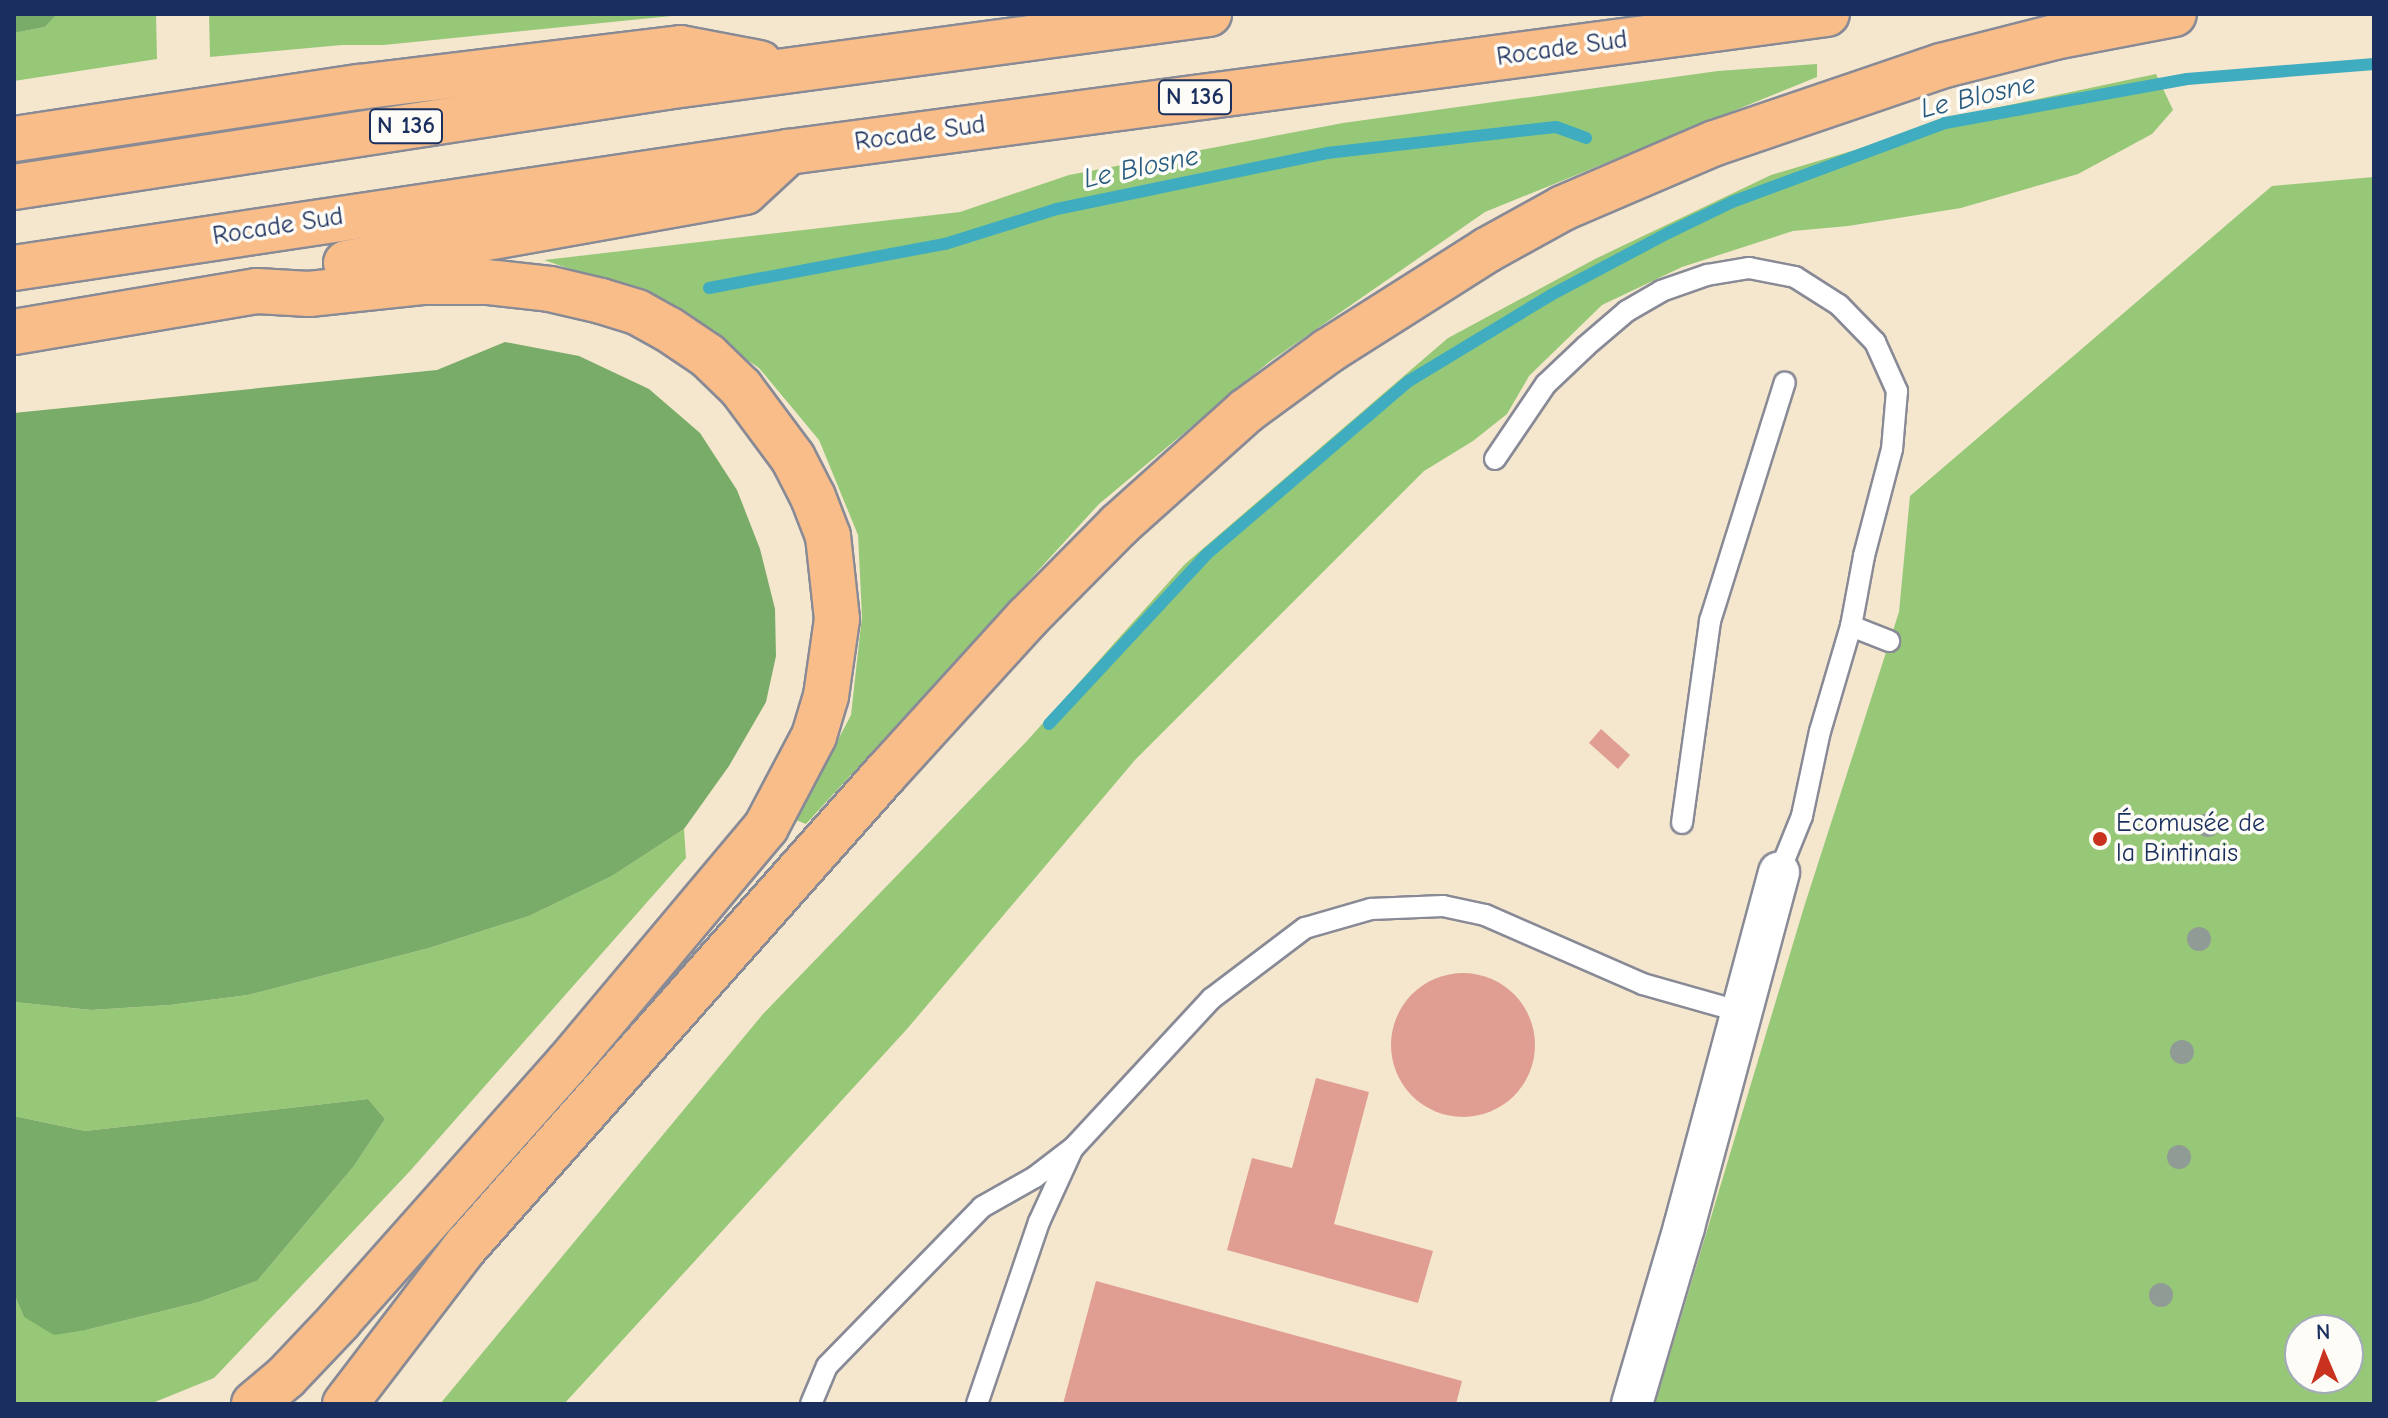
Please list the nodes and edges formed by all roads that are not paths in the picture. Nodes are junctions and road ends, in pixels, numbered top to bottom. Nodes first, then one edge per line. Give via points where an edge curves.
1 (1209, 14) edge
2 (1827, 14) edge
3 (2174, 14) edge
4 (799, 70) junction
5 (14, 139) edge
6 (788, 152) junction
7 (14, 187) edge
8 (14, 268) edge
9 (257, 291) junction
10 (14, 332) edge
11 (1785, 382) dead end
12 (1495, 459) dead end
13 (1851, 626) junction
14 (1889, 641) dead end
15 (1682, 823) dead end
16 (1779, 873) joint
17 (1741, 1012) junction
18 (1074, 1147) junction
19 (254, 1404) edge
20 (345, 1404) edge
21 (811, 1404) edge
22 (977, 1404) edge
23 (1632, 1404) edge

1 - 4 highway, N 136
2 - 6 highway, Rocade Sud / N 136
3 - 20 highway via 1941,66 1701,149 1563,208 1328,351 1246,411 1119,525 956,695 466,1246
4 - 5 highway via 681,48 359,87
4 - 7 highway, N 136
6 - 8 highway, Rocade Sud / N 136
6 - 9 highway via 745,192 307,270
9 - 10 highway
9 - 19 highway via 309,294 388,284 487,282 601,301 668,329 708,356 741,388 793,458 828,536 837,619 826,696 814,736 766,827 741,861 340,1320
11 - 15 lane via 1710,621
12 - 13 lane via 1546,384 1627,311 1661,291 1707,275 1749,268 1795,277 1839,305 1875,342 1897,391 1892,449
13 - 14 lane
13 - 16 lane via 1802,816
16 - 17 street
17 - 18 lane via 1643,984 1485,915 1443,906 1371,909 1305,928 1211,999
17 - 23 street
18 - 21 lane via 982,1207 827,1366
18 - 22 lane via 1039,1222

